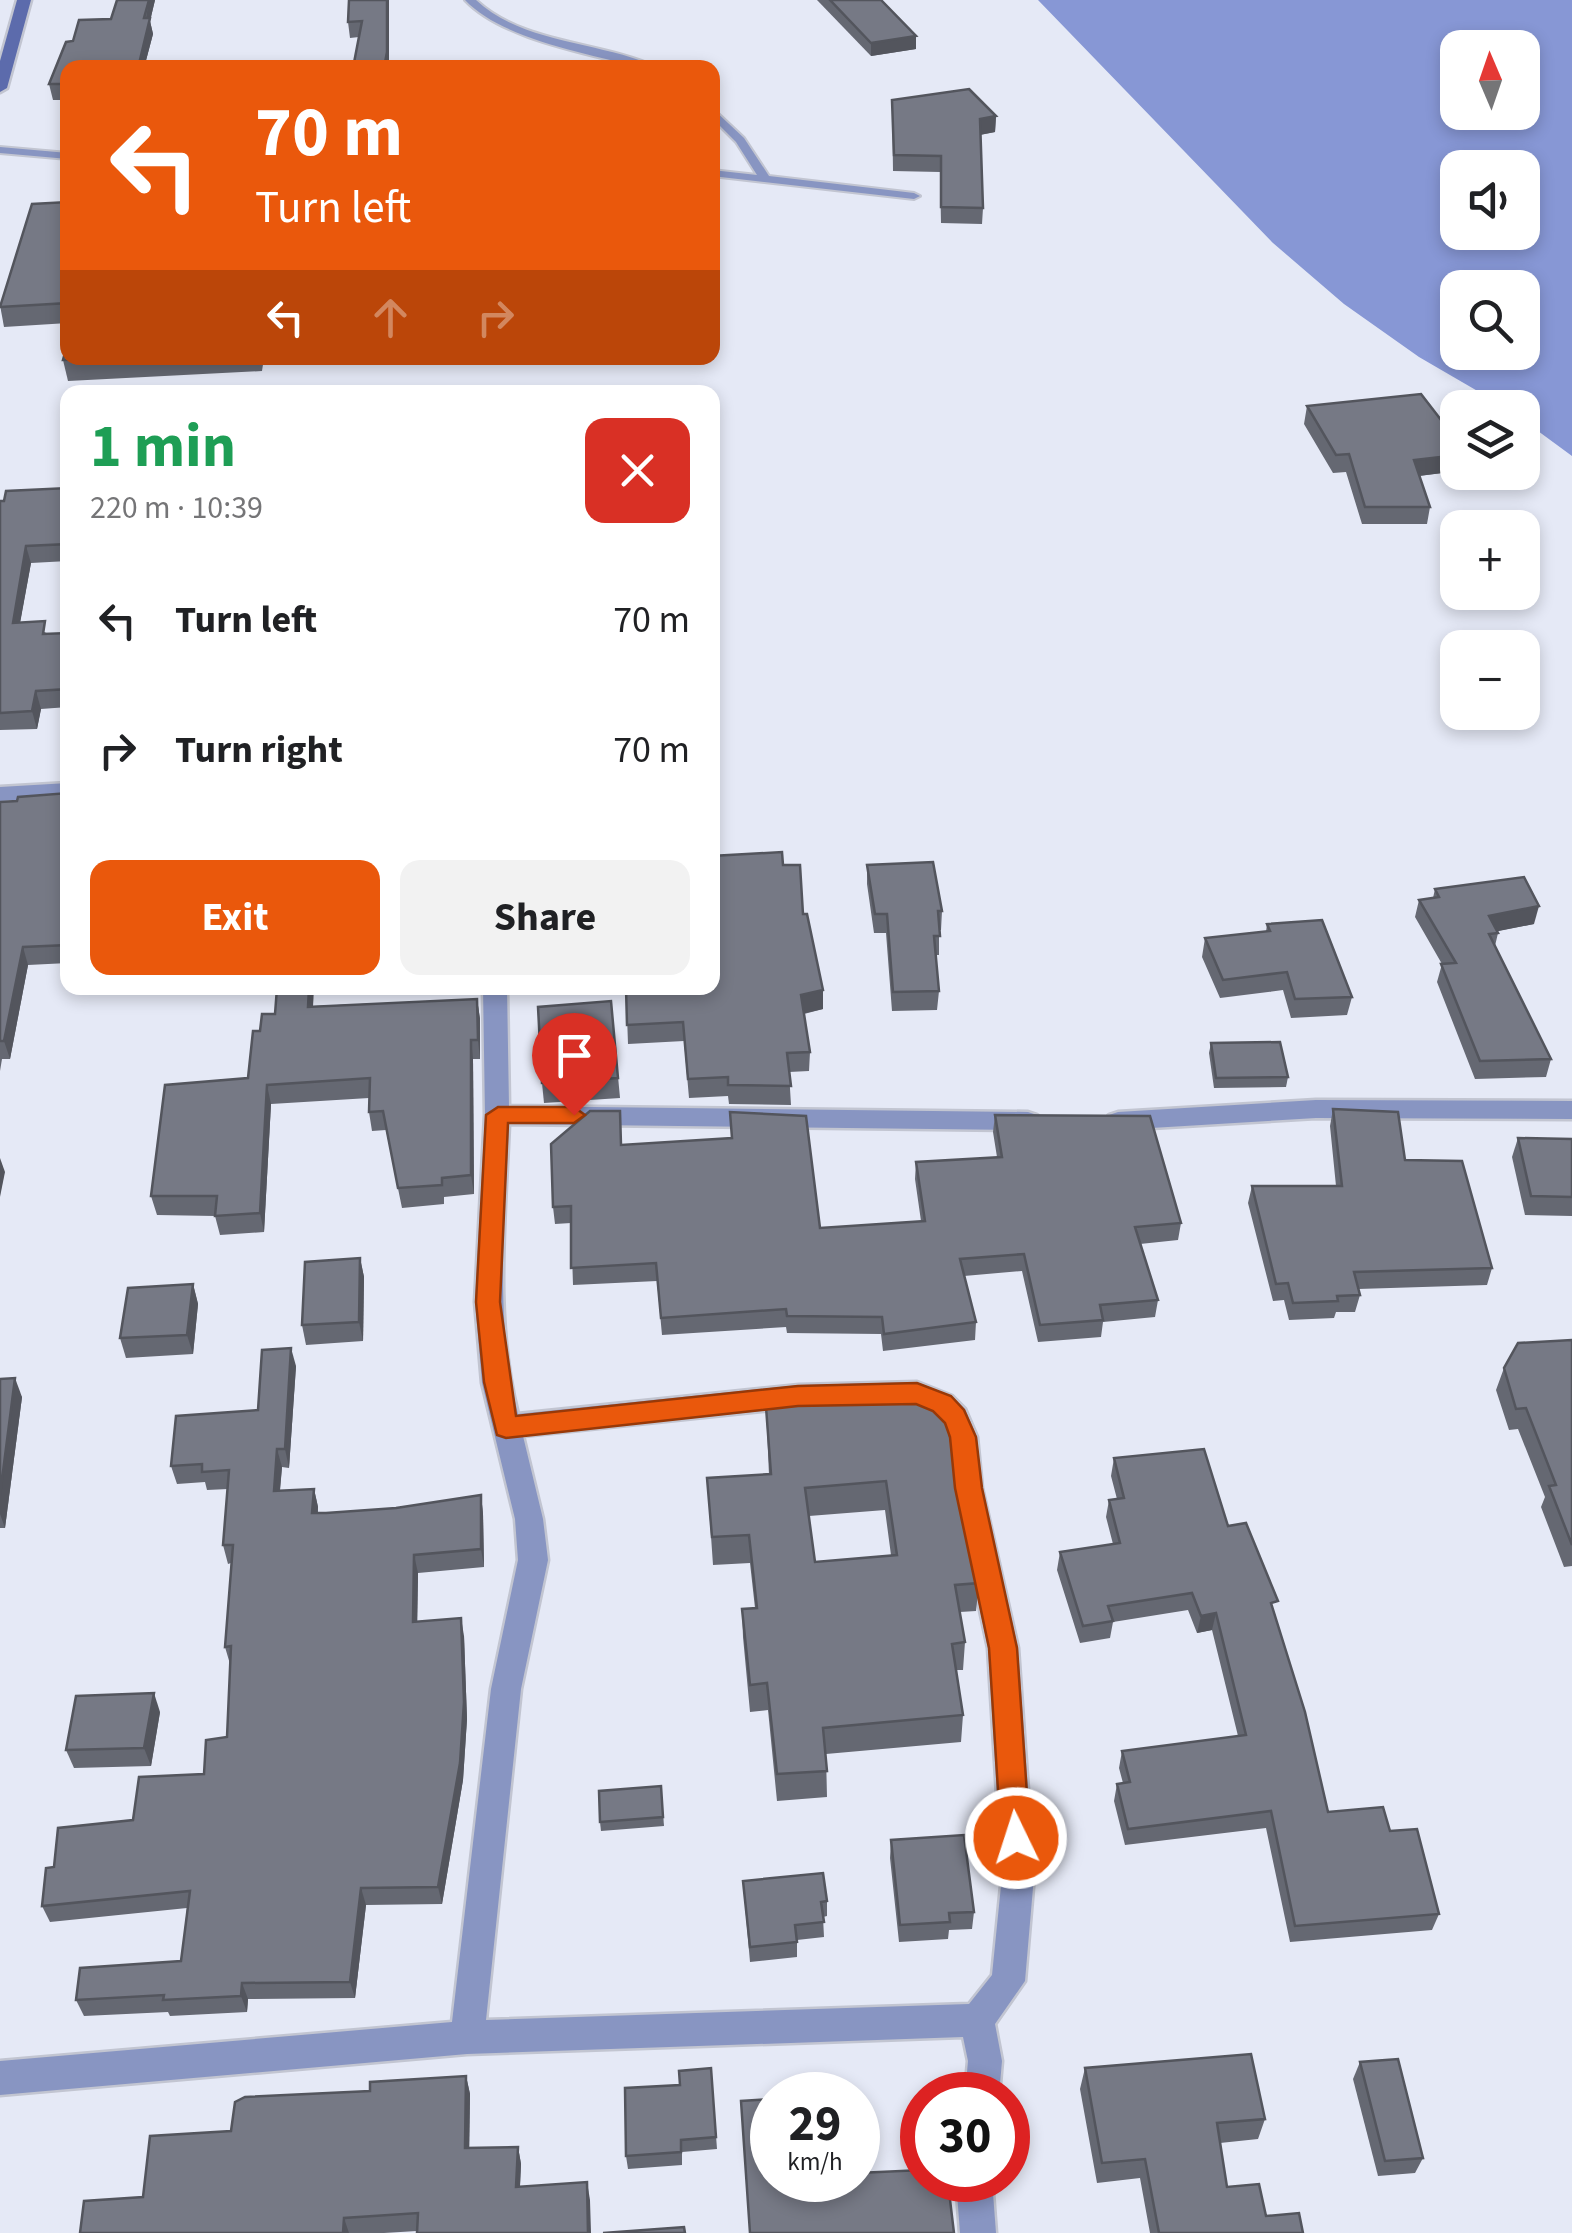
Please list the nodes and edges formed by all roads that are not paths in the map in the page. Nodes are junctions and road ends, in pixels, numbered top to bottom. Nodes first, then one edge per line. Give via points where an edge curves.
1 (24, 0) edge
2 (470, 0) edge
3 (626, 60) edge
4 (1, 78) edge
5 (720, 119) edge
6 (0, 150) edge
7 (60, 155) edge
8 (720, 174) edge
9 (765, 179) junction
10 (914, 196) dead end
11 (60, 790) edge
12 (0, 794) edge
13 (496, 995) edge
14 (1572, 1110) edge
15 (498, 1115) junction
16 (1046, 1121) edge
17 (1084, 1121) edge
18 (506, 1427) junction
19 (977, 2020) junction
20 (468, 2038) junction
21 (985, 2072) edge
22 (0, 2078) edge
23 (976, 2202) edge
24 (978, 2233) edge

1 - 4 main road
2 - 3 lane via 513,27
5 - 9 lane
6 - 7 lane
8 - 9 lane
9 - 10 lane
11 - 12 street
13 - 15 street
14 - 17 street via 1316,1108
15 - 16 street
15 - 18 street via 488,1302
18 - 19 street via 798,1396 917,1394 955,1417 1003,1648 1018,1876 1008,1980
18 - 20 street via 533,1560 506,1689
19 - 20 street
19 - 21 street
20 - 22 street
23 - 24 street

